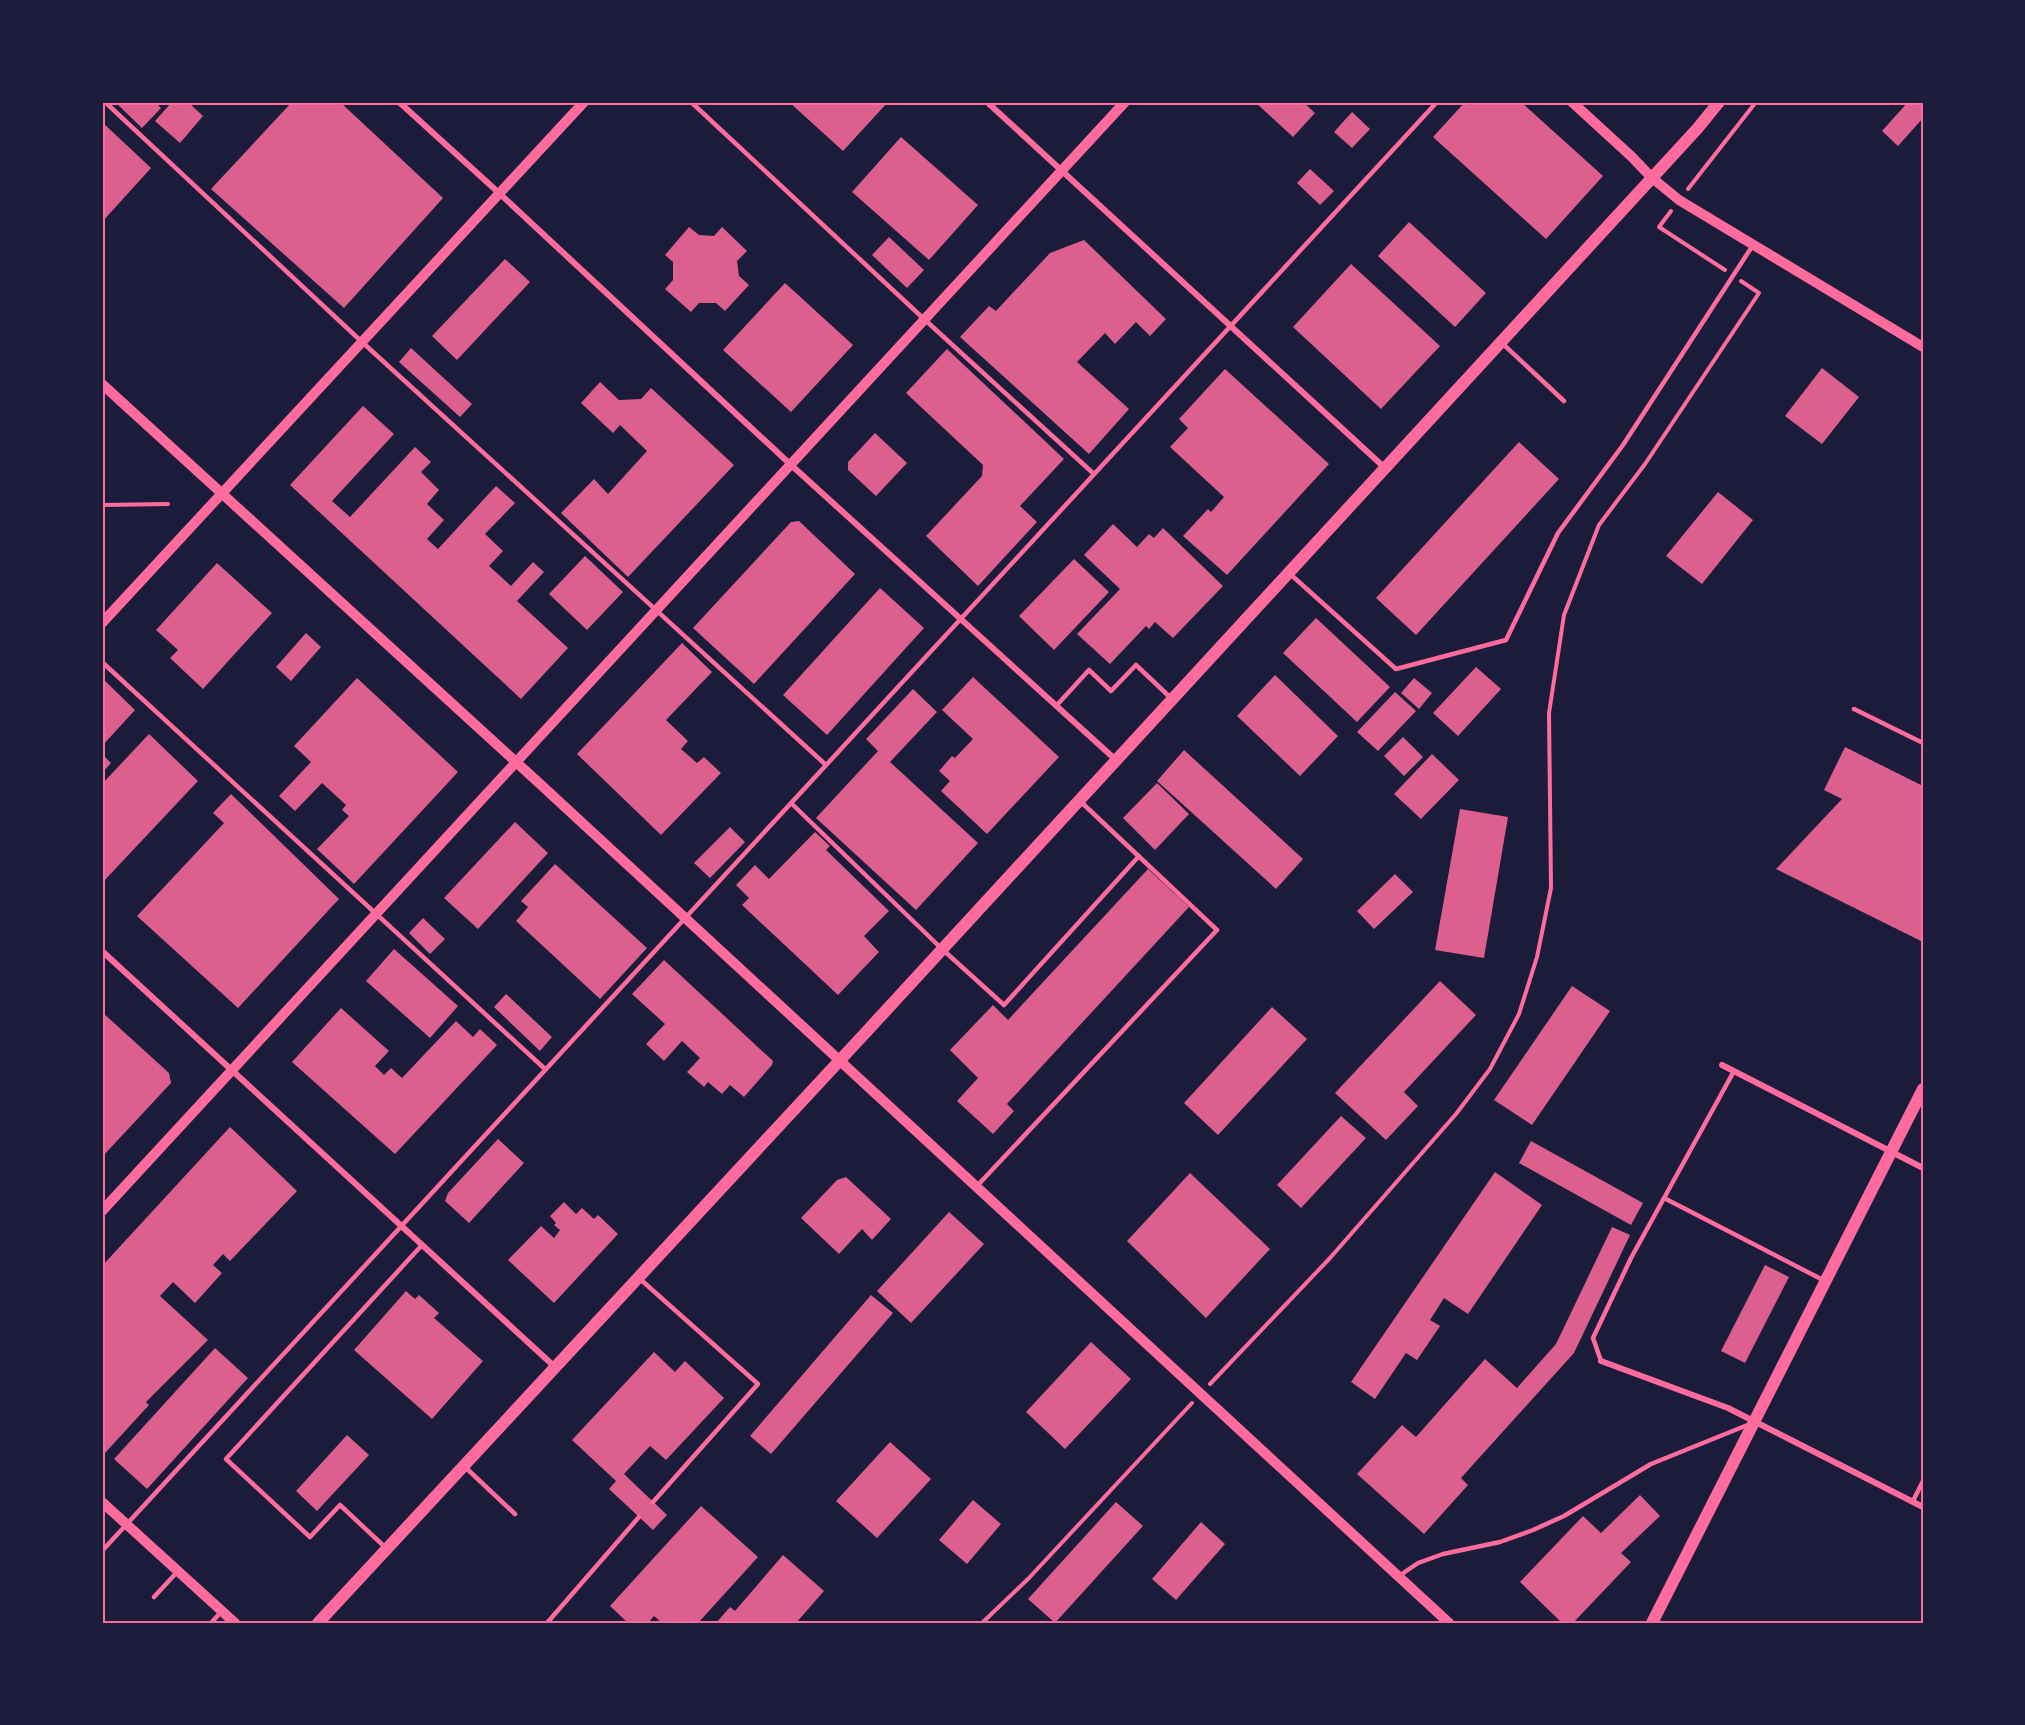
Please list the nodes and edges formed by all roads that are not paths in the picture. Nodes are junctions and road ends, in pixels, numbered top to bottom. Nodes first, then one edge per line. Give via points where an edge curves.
1 (105, 102) edge
2 (399, 102) edge
3 (584, 102) edge
4 (691, 102) edge
5 (987, 102) edge
6 (1125, 102) edge
7 (1437, 102) edge
8 (1572, 102) edge
9 (1719, 102) edge
10 (1061, 170) junction
11 (1651, 177) junction
12 (499, 193) junction
13 (1753, 245) junction
14 (924, 319) junction
15 (1230, 326) junction
16 (362, 342) junction
17 (1501, 342) junction
18 (1923, 347) edge
19 (102, 384) edge
20 (1564, 401) dead end
21 (790, 464) junction
22 (1386, 468) junction
23 (1094, 474) junction
24 (222, 494) junction
25 (1289, 573) junction
26 (655, 610) junction
27 (960, 619) junction
28 (102, 623) edge
29 (102, 662) edge
30 (1172, 699) junction
31 (1056, 706) junction
32 (1854, 709) dead end
33 (1923, 743) edge
34 (1116, 760) junction
35 (516, 761) junction
36 (826, 765) junction
37 (1079, 800) junction
38 (790, 803) junction
39 (1139, 856) junction
40 (376, 913) junction
41 (685, 918) junction
42 (942, 949) junction
43 (102, 951) edge
44 (839, 1060) junction
45 (1722, 1065) dead end
46 (545, 1069) junction
47 (231, 1070) junction
48 (1734, 1071) junction
49 (1923, 1089) edge
50 (1890, 1152) junction
51 (1923, 1168) edge
52 (976, 1186) junction
53 (1665, 1198) junction
54 (102, 1211) edge
55 (400, 1226) junction
56 (422, 1245) junction
57 (638, 1277) junction
58 (1826, 1281) junction
59 (1601, 1361) joint
60 (555, 1367) junction
61 (1755, 1422) junction
62 (464, 1466) junction
63 (1923, 1481) edge
64 (102, 1502) edge
65 (653, 1502) dead end
66 (1913, 1502) junction
67 (1923, 1507) edge
68 (515, 1514) dead end
69 (639, 1517) dead end
70 (127, 1524) junction
71 (387, 1549) junction
72 (102, 1551) edge
73 (178, 1572) junction
74 (1398, 1576) junction
75 (154, 1597) dead end
76 (222, 1611) junction
77 (211, 1623) edge
78 (235, 1623) edge
79 (318, 1623) edge
80 (547, 1623) edge
81 (1449, 1623) edge
82 (1652, 1623) edge

1 - 16 lane
2 - 12 street
3 - 12 street
4 - 14 lane
5 - 10 street
6 - 10 street
7 - 15 lane
8 - 11 street
9 - 11 main road
10 - 14 street
10 - 15 street
11 - 13 street via 1679,200
11 - 17 main road
12 - 16 street
12 - 21 street
13 - 18 street
13 - 25 lane via 1623,445 1558,533 1506,640 1396,669
14 - 21 street
14 - 23 lane
15 - 22 street
15 - 23 lane
16 - 24 street
16 - 26 lane
17 - 20 lane
17 - 22 main road
19 - 24 street
21 - 26 street
21 - 27 street
22 - 25 main road
23 - 27 lane
24 - 28 street
24 - 35 street
25 - 30 main road
26 - 35 street
26 - 36 lane
27 - 31 street
27 - 36 lane
29 - 40 lane
30 - 31 lane via 1136,665 1111,691 1089,670
30 - 34 main road
31 - 34 street
32 - 33 lane
34 - 37 main road
35 - 40 street
35 - 41 street
36 - 38 lane
37 - 39 lane
37 - 42 main road
38 - 41 lane
38 - 42 lane
39 - 42 lane via 1004,1005
39 - 52 lane via 1217,930
40 - 46 lane
40 - 47 street
41 - 44 street
41 - 46 lane
42 - 44 main road
43 - 47 street
44 - 52 street
44 - 57 main road
45 - 48 street
46 - 55 lane
47 - 54 street
47 - 55 street
48 - 50 street
48 - 53 lane
49 - 50 main road
50 - 51 street
50 - 58 main road
52 - 74 street
53 - 58 lane
53 - 59 lane via 1593,1338
55 - 56 street
55 - 70 lane
56 - 60 street
56 - 71 lane via 226,1459 310,1537 339,1505
57 - 60 main road
57 - 65 lane via 758,1383
58 - 61 main road
59 - 61 street via 1698,1395
60 - 62 main road
61 - 66 street
61 - 74 lane via 1651,1464 1533,1530 1500,1542 1443,1554
61 - 82 main road
62 - 68 lane
62 - 71 main road
63 - 66 lane
64 - 70 street
66 - 67 street
69 - 80 lane
70 - 72 lane
70 - 73 street
71 - 79 main road
73 - 75 lane
73 - 76 street
74 - 81 street
76 - 77 lane
76 - 78 street

